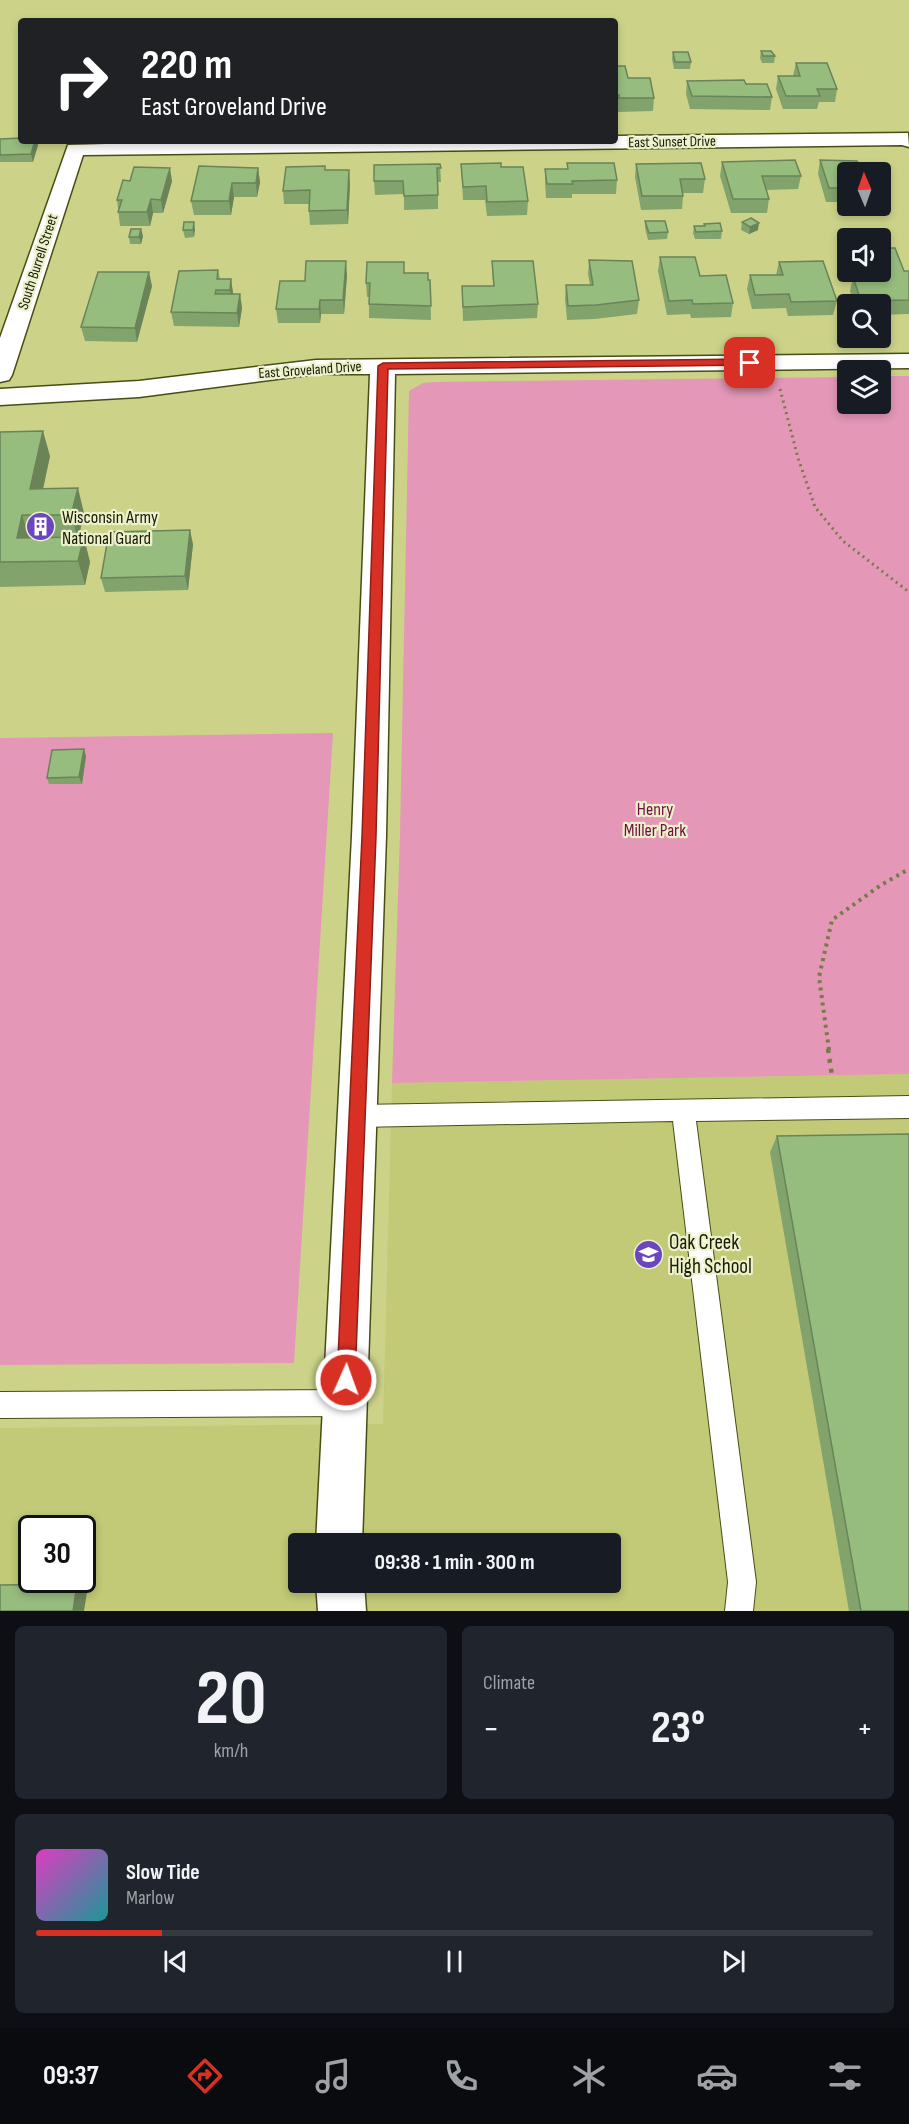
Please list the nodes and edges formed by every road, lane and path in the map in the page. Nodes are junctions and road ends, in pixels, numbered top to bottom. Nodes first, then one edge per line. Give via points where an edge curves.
1 (909, 140) edge
2 (618, 143) edge
3 (538, 144) edge
4 (75, 149) joint
5 (909, 361) edge
6 (773, 362) junction
7 (383, 366) junction
8 (0, 375) edge
9 (0, 397) edge
10 (909, 592) edge
11 (909, 869) edge
12 (909, 1107) edge
13 (835, 1109) junction
14 (683, 1112) junction
15 (357, 1116) junction
16 (345, 1403) junction
17 (0, 1405) edge
18 (339, 1533) edge
19 (341, 1593) edge
20 (342, 1611) edge
21 (739, 1611) edge

1 - 2 street, East Sunset Drive
3 - 4 street, East Sunset Drive
4 - 8 street, South Burrell Street
5 - 6 street, East Groveland Drive
6 - 7 street, East Groveland Drive
6 - 10 path via 815,507 843,541
7 - 9 street, East Groveland Drive via 295,369 139,389
7 - 15 street
11 - 13 path via 832,920 819,977
12 - 13 lane
13 - 14 lane
14 - 15 lane
14 - 21 lane via 742,1582
15 - 16 street
16 - 17 lane
16 - 18 street
19 - 20 street

